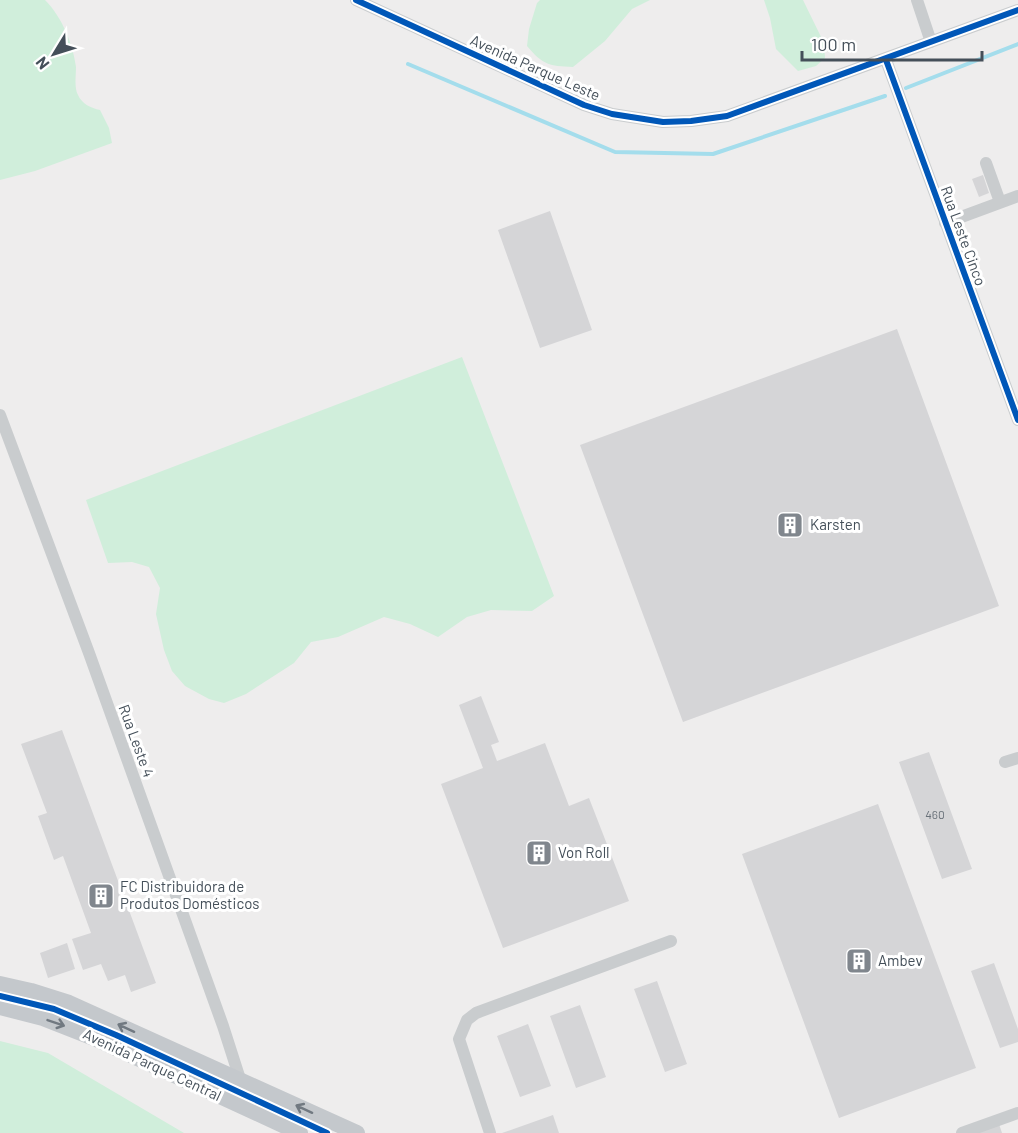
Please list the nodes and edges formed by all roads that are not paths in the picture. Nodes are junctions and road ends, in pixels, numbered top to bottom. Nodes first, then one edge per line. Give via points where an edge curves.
1 (356, 0) edge
2 (917, 0) edge
3 (1018, 10) edge
4 (931, 42) junction
5 (886, 60) junction
6 (986, 163) dead end
7 (1018, 196) edge
8 (1000, 202) junction
9 (945, 223) junction
10 (0, 415) edge
11 (1018, 420) edge
12 (1018, 758) edge
13 (1005, 762) dead end
14 (671, 941) dead end
15 (0, 984) edge
16 (0, 1007) edge
17 (240, 1079) junction
18 (1018, 1113) edge
19 (300, 1133) edge
20 (357, 1133) edge
21 (490, 1133) edge
22 (962, 1133) edge

1 - 5 street, Avenida Parque Leste via 584,105 640,120 692,121 727,116
2 - 4 street
3 - 4 street, Avenida Parque Leste
4 - 5 street, Avenida Parque Leste
5 - 9 street, Rua Leste Cinco
6 - 8 street
7 - 8 street
8 - 9 street
9 - 11 street, Rua Leste Cinco
10 - 17 street, Rua Leste 4
12 - 13 street
14 - 21 street via 476,1013 467,1020 459,1040
17 -> 15 main road, Avenida Parque Central via 69,1003
16 -> 19 main road, Avenida Parque Central via 43,1018 94,1038
20 -> 17 main road, Avenida Parque Central
18 - 22 street

